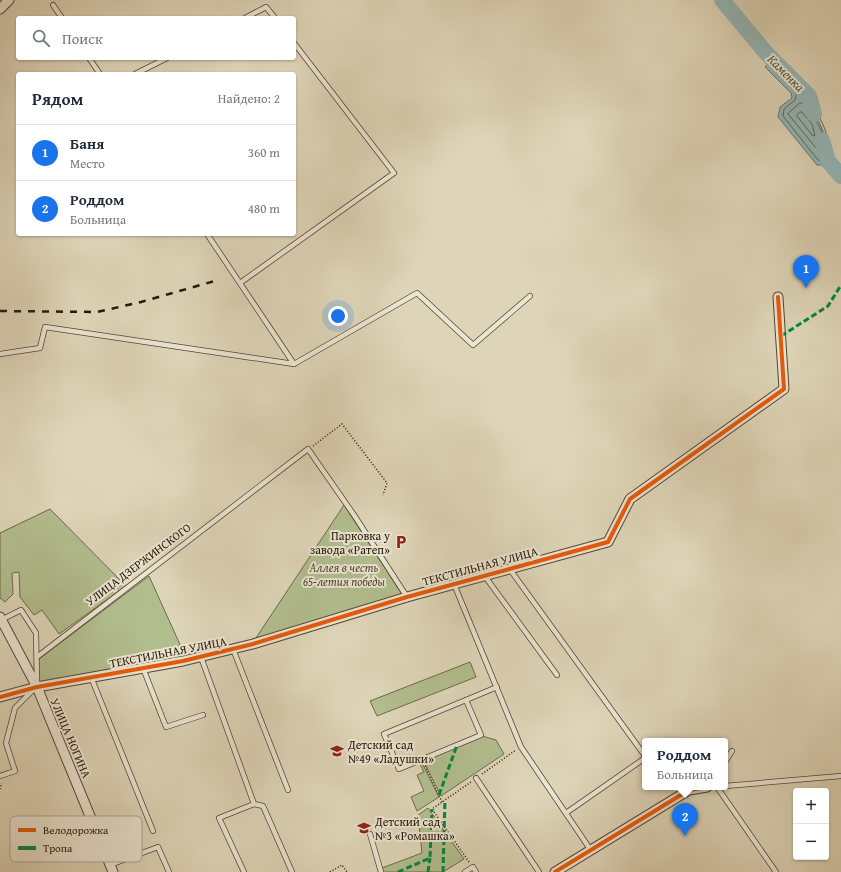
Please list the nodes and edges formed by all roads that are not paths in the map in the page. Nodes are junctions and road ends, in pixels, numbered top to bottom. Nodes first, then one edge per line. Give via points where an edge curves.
1 (9, 0) edge
2 (53, 5) dead end
3 (0, 9) edge
4 (61, 16) edge
5 (249, 16) edge
6 (273, 16) edge
7 (296, 46) edge
8 (90, 60) edge
9 (163, 60) edge
10 (99, 72) edge
11 (139, 72) edge
12 (208, 236) edge
13 (240, 283) junction
14 (530, 296) dead end
15 (778, 297) dead end
16 (0, 354) edge
17 (294, 364) junction
18 (509, 568) junction
19 (484, 575) junction
20 (454, 584) junction
21 (407, 597) junction
22 (1, 619) edge
23 (233, 649) junction
24 (37, 657) junction
25 (201, 657) junction
26 (143, 668) junction
27 (557, 675) dead end
28 (91, 678) junction
29 (37, 687) junction
30 (497, 687) junction
31 (0, 698) edge
32 (466, 700) junction
33 (203, 715) dead end
34 (732, 751) dead end
35 (642, 753) edge
36 (728, 757) edge
37 (642, 759) edge
38 (0, 776) edge
39 (841, 776) edge
40 (476, 778) road end
41 (728, 786) edge
42 (288, 790) dead end
43 (688, 790) edge
44 (719, 790) edge
45 (254, 804) junction
46 (566, 813) junction
47 (90, 816) edge
48 (153, 831) dead end
49 (370, 834) dead end
50 (590, 849) junction
51 (142, 855) edge
52 (127, 862) edge
53 (112, 869) edge
54 (169, 872) edge
55 (244, 872) edge
56 (292, 872) edge
57 (381, 872) edge
58 (465, 872) edge
59 (476, 872) edge
60 (538, 872) edge
61 (555, 872) edge
62 (776, 872) edge

1 - 3 street
2 - 4 lane
5 - 6 lane via 266,7
7 - 13 lane via 394,173
8 - 10 lane
9 - 11 lane
12 - 13 lane
13 - 17 lane
14 - 17 lane via 473,345 417,293
15 - 18 street, ТЕКСТИЛЬНАЯ УЛИЦА via 784,389 630,500 608,542
16 - 17 lane via 40,348 45,327
18 - 19 street, ТЕКСТИЛЬНАЯ УЛИЦА
18 - 35 lane
19 - 20 street, ТЕКСТИЛЬНАЯ УЛИЦА
19 - 27 lane
20 - 21 street, ТЕКСТИЛЬНАЯ УЛИЦА
20 - 30 lane
21 - 23 street, ТЕКСТИЛЬНАЯ УЛИЦА
21 - 24 lane, УЛИЦА ДЗЕРЖИНСКОГО via 308,449
22 - 24 lane via 21,610 36,633
22 - 29 street, УЛИЦА НОГИНА
23 - 25 street, ТЕКСТИЛЬНАЯ УЛИЦА
23 - 42 lane
24 - 29 lane
25 - 26 street, ТЕКСТИЛЬНАЯ УЛИЦА
25 - 45 lane
26 - 28 street, ТЕКСТИЛЬНАЯ УЛИЦА
26 - 33 lane via 166,727
28 - 29 street, ТЕКСТИЛЬНАЯ УЛИЦА
28 - 48 lane
29 - 31 street
29 - 38 lane via 15,708 6,743 15,771
29 - 47 street, УЛИЦА НОГИНА
30 - 32 lane
30 - 46 lane via 521,747
32 - 32 lane via 384,734 399,769 481,735
34 - 36 lane
37 - 46 lane
39 - 41 lane
40 - 60 lane
43 - 50 street
44 - 62 lane
45 - 55 lane via 219,818
45 - 56 lane via 263,806
46 - 50 lane
49 - 57 lane
50 - 61 street
51 - 54 lane via 158,847
52 - 53 lane
58 - 59 lane via 472,867

